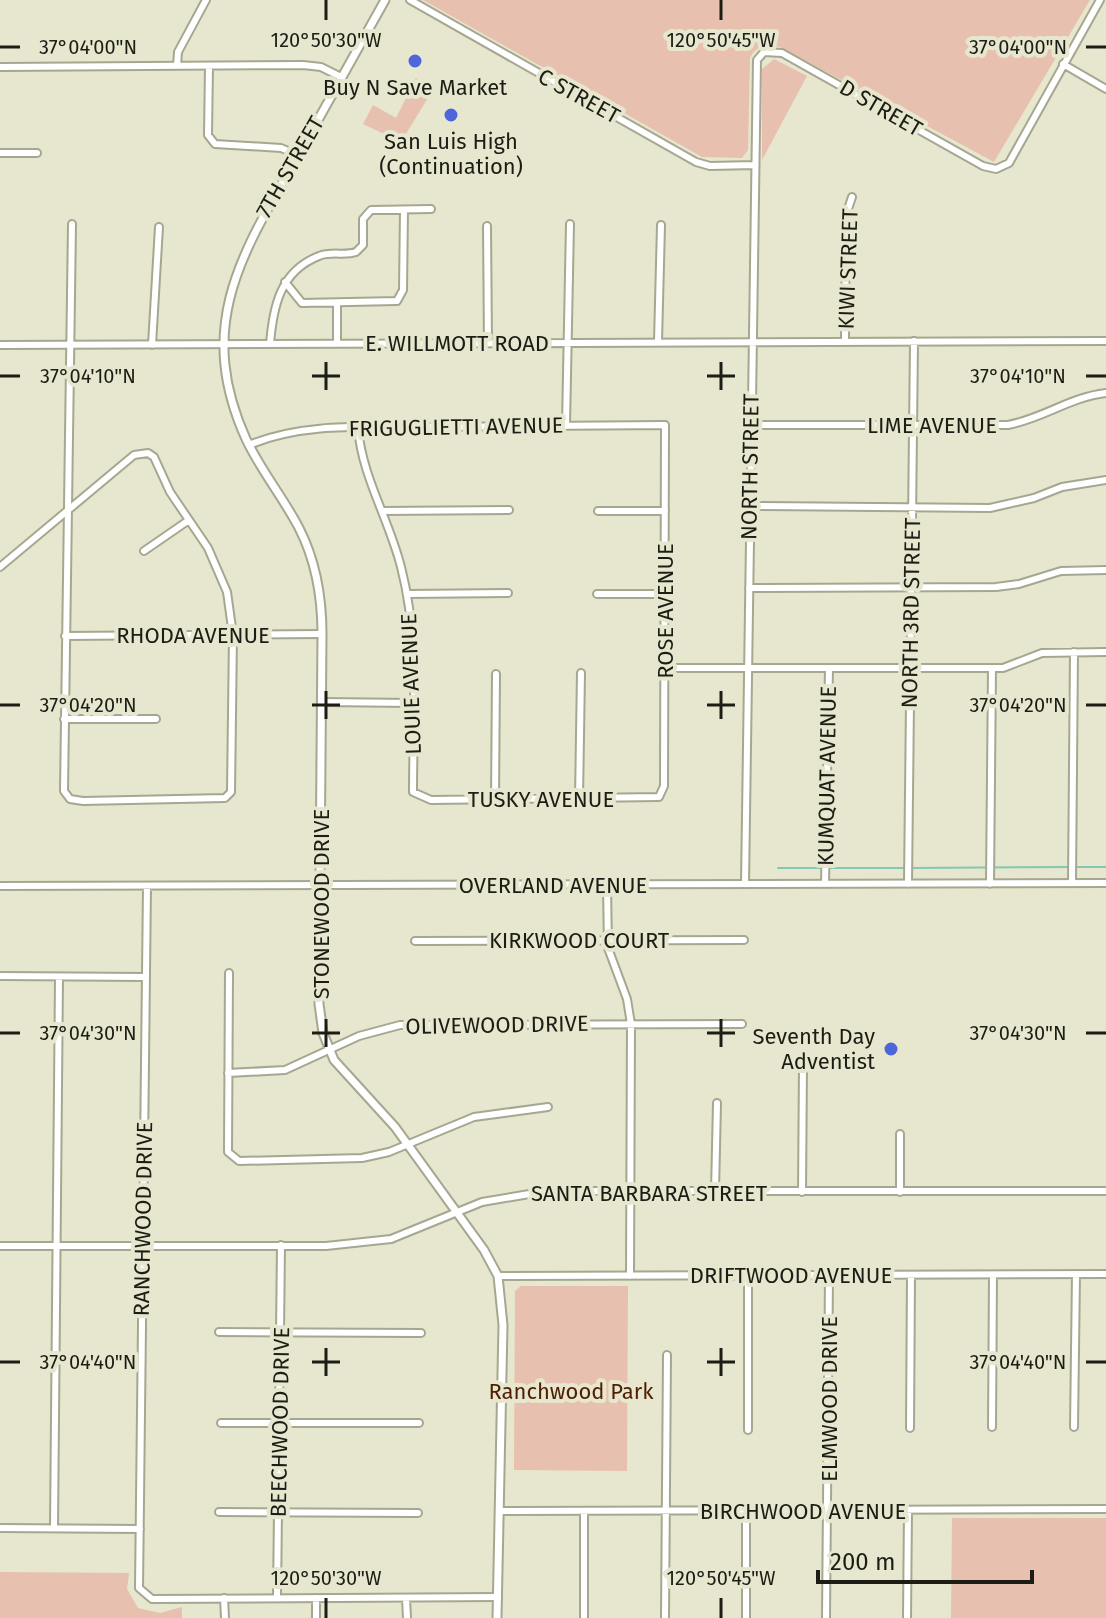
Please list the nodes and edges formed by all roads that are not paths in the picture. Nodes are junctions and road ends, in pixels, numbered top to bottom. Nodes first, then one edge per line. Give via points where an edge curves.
1 (206, 0) edge
2 (385, 0) edge
3 (410, 0) edge
4 (1100, 0) edge
5 (764, 52) joint
6 (1063, 64) junction
7 (177, 66) junction
8 (209, 66) junction
9 (0, 67) edge
10 (341, 77) junction
11 (1106, 89) edge
12 (0, 153) edge
13 (37, 153) dead end
14 (298, 155) junction
15 (755, 165) junction
16 (852, 197) dead end
17 (431, 209) dead end
18 (404, 210) junction
19 (72, 224) dead end
20 (570, 224) dead end
21 (661, 225) dead end
22 (487, 226) dead end
23 (159, 227) dead end
24 (285, 282) junction
25 (337, 303) junction
26 (845, 341) junction
27 (914, 341) junction
28 (1106, 341) edge
29 (658, 342) junction
30 (752, 342) junction
31 (488, 343) junction
32 (566, 343) junction
33 (69, 344) junction
34 (224, 344) junction
35 (270, 344) junction
36 (337, 344) junction
37 (0, 345) edge
38 (152, 345) junction
39 (1106, 393) edge
40 (566, 425) junction
41 (665, 425) joint
42 (751, 425) junction
43 (913, 425) junction
44 (358, 428) junction
45 (249, 445) junction
46 (1106, 480) edge
47 (750, 506) junction
48 (912, 506) junction
49 (509, 510) dead end
50 (66, 511) junction
51 (383, 511) junction
52 (598, 511) dead end
53 (665, 511) junction
54 (189, 520) junction
55 (144, 551) dead end
56 (0, 567) edge
57 (1106, 570) edge
58 (912, 587) junction
59 (749, 588) junction
60 (508, 593) dead end
61 (407, 594) junction
62 (597, 594) dead end
63 (665, 594) junction
64 (322, 634) junction
65 (233, 635) junction
66 (65, 636) junction
67 (1074, 652) junction
68 (1106, 652) edge
69 (665, 668) junction
70 (829, 668) junction
71 (911, 668) junction
72 (992, 668) junction
73 (748, 669) junction
74 (581, 673) dead end
75 (496, 674) dead end
76 (321, 702) junction
77 (413, 703) junction
78 (64, 719) junction
79 (156, 719) dead end
80 (659, 797) joint
81 (423, 799) joint
82 (579, 799) junction
83 (495, 800) junction
84 (1072, 883) junction
85 (1106, 883) edge
86 (745, 884) junction
87 (825, 884) junction
88 (908, 884) junction
89 (990, 884) junction
90 (321, 885) junction
91 (607, 885) junction
92 (0, 886) edge
93 (147, 886) junction
94 (607, 940) junction
95 (744, 940) dead end
96 (415, 941) dead end
97 (229, 973) dead end
98 (0, 976) edge
99 (59, 977) junction
100 (146, 977) junction
101 (631, 1024) junction
102 (742, 1024) dead end
103 (329, 1051) junction
104 (803, 1065) dead end
105 (228, 1073) junction
106 (717, 1103) dead end
107 (548, 1107) dead end
108 (900, 1134) dead end
109 (407, 1144) junction
110 (1106, 1191) edge
111 (631, 1192) junction
112 (715, 1192) junction
113 (802, 1192) junction
114 (900, 1192) junction
115 (457, 1214) junction
116 (143, 1245) junction
117 (281, 1245) junction
118 (0, 1246) edge
119 (57, 1246) junction
120 (1080, 1274) junction
121 (1106, 1274) edge
122 (748, 1275) junction
123 (829, 1275) junction
124 (911, 1275) junction
125 (993, 1275) junction
126 (498, 1276) junction
127 (630, 1276) junction
128 (219, 1332) dead end
129 (281, 1333) junction
130 (421, 1333) dead end
131 (667, 1355) dead end
132 (221, 1423) dead end
133 (280, 1423) junction
134 (419, 1423) dead end
135 (992, 1427) dead end
136 (1074, 1427) dead end
137 (910, 1428) dead end
138 (748, 1430) dead end
139 (1106, 1509) edge
140 (828, 1510) junction
141 (908, 1510) junction
142 (500, 1511) junction
143 (584, 1511) junction
144 (665, 1511) junction
145 (746, 1511) junction
146 (219, 1512) dead end
147 (278, 1512) junction
148 (418, 1513) dead end
149 (0, 1528) edge
150 (54, 1528) junction
151 (140, 1529) junction
152 (498, 1597) junction
153 (224, 1598) junction
154 (277, 1598) junction
155 (316, 1598) junction
156 (406, 1598) junction
157 (225, 1618) edge
158 (316, 1618) edge
159 (407, 1618) edge
160 (497, 1618) edge
161 (584, 1618) edge
162 (665, 1618) edge
163 (746, 1618) edge
164 (826, 1618) edge
165 (907, 1618) edge

1 - 7 street via 178,52
2 - 10 street, 7TH STREET
3 - 15 street, C STREET via 696,162
4 - 6 street
5 - 6 street, D STREET via 782,53 996,169 1009,163
5 - 15 street, NORTH STREET via 755,65
6 - 11 street
7 - 8 street
7 - 9 street
8 - 10 street via 313,66
8 - 14 street via 208,135 215,144 281,148
10 - 14 street, 7TH STREET
12 - 13 street
14 - 34 street, 7TH STREET via 242,258 230,295
15 - 30 street, NORTH STREET
16 - 26 street, KIWI STREET via 846,215
17 - 18 street
18 - 24 street via 368,212 363,245 356,252 319,256
18 - 25 street via 401,298 391,303
19 - 33 street
20 - 32 street
21 - 29 street
22 - 31 street
23 - 38 street
24 - 25 street via 302,303
24 - 35 street
25 - 36 street
26 - 27 street, E. WILLMOTT ROAD
26 - 30 street, E. WILLMOTT ROAD
27 - 28 street, E. WILLMOTT ROAD
27 - 43 street, NORTH 3RD STREET
29 - 30 street, E. WILLMOTT ROAD
29 - 32 street, E. WILLMOTT ROAD
30 - 42 street, NORTH STREET
31 - 32 street, E. WILLMOTT ROAD
31 - 36 street, E. WILLMOTT ROAD
32 - 40 street
33 - 37 street, E. WILLMOTT ROAD
33 - 38 street, E. WILLMOTT ROAD
33 - 50 street
34 - 35 street, E. WILLMOTT ROAD
34 - 38 street, E. WILLMOTT ROAD
34 - 45 street, STONEWOOD DRIVE via 231,396
35 - 36 street, E. WILLMOTT ROAD
39 - 43 street, LIME AVENUE via 1066,401 1039,417 1008,425
40 - 41 street, FRIGUGLIETTI AVENUE
40 - 44 street, FRIGUGLIETTI AVENUE
41 - 53 street, ROSE AVENUE
42 - 43 street, LIME AVENUE
42 - 47 street, NORTH STREET
43 - 48 street, NORTH 3RD STREET
44 - 45 street, FRIGUGLIETTI AVENUE via 300,429
44 - 51 street, LOUIE AVENUE via 364,469
45 - 64 street, STONEWOOD DRIVE via 309,552
46 - 48 street via 1001,506
47 - 48 street
47 - 59 street, NORTH STREET
48 - 58 street, NORTH 3RD STREET
49 - 51 street
50 - 54 street via 134,455 148,453
50 - 56 street
50 - 66 street
51 - 61 street, LOUIE AVENUE
52 - 53 street
53 - 63 street, ROSE AVENUE
54 - 55 street
54 - 65 street via 218,568
57 - 58 street via 1061,571 1011,586
58 - 59 street
58 - 71 street, NORTH 3RD STREET
59 - 73 street, NORTH STREET
60 - 61 street
61 - 77 street, LOUIE AVENUE
62 - 63 street
63 - 69 street, ROSE AVENUE
64 - 65 street, RHODA AVENUE
64 - 76 street, STONEWOOD DRIVE
65 - 66 street, RHODA AVENUE
65 - 78 street via 231,792 225,798 70,799 63,784
66 - 78 street
67 - 68 street
67 - 72 street via 1042,653
67 - 84 street
69 - 73 street
69 - 80 street, ROSE AVENUE via 664,786
70 - 71 street
70 - 73 street
70 - 87 street, KUMQUAT AVENUE
71 - 72 street
71 - 88 street, NORTH 3RD STREET
72 - 89 street
73 - 86 street, NORTH STREET
74 - 82 street
75 - 83 street
76 - 77 street
76 - 90 street, STONEWOOD DRIVE
77 - 81 street, LOUIE AVENUE via 413,792
78 - 79 street
80 - 82 street, TUSKY AVENUE
81 - 83 street, TUSKY AVENUE
82 - 83 street, TUSKY AVENUE
84 - 85 street, OVERLAND AVENUE
84 - 89 street, OVERLAND AVENUE
86 - 87 street, OVERLAND AVENUE
86 - 91 street, OVERLAND AVENUE
87 - 88 street, OVERLAND AVENUE
88 - 89 street, OVERLAND AVENUE
90 - 91 street, OVERLAND AVENUE
90 - 93 street, OVERLAND AVENUE
90 - 103 street, STONEWOOD DRIVE via 320,1014
91 - 94 street
92 - 93 street, OVERLAND AVENUE
93 - 100 street, RANCHWOOD DRIVE
94 - 95 street, KIRKWOOD COURT
94 - 96 street, KIRKWOOD COURT
94 - 101 street
97 - 105 street
98 - 99 street
99 - 100 street
99 - 119 street
100 - 116 street, RANCHWOOD DRIVE
101 - 102 street, OLIVEWOOD DRIVE
101 - 103 street, OLIVEWOOD DRIVE via 400,1025
101 - 111 street
103 - 105 street, OLIVEWOOD DRIVE via 285,1070
103 - 109 street, STONEWOOD DRIVE
104 - 113 street
105 - 109 street via 228,1144 232,1158 239,1161 344,1160
106 - 112 street
107 - 109 street via 474,1117
108 - 114 street
109 - 115 street, STONEWOOD DRIVE
110 - 114 street, SANTA BARBARA STREET
111 - 112 street, SANTA BARBARA STREET
111 - 115 street, SANTA BARBARA STREET via 522,1193
111 - 127 street
112 - 113 street, SANTA BARBARA STREET
113 - 114 street, SANTA BARBARA STREET
115 - 117 street, SANTA BARBARA STREET via 375,1242
115 - 126 street, STONEWOOD DRIVE
116 - 117 street, SANTA BARBARA STREET
116 - 119 street, SANTA BARBARA STREET
116 - 151 street, RANCHWOOD DRIVE
117 - 129 street, BEECHWOOD DRIVE
118 - 119 street, SANTA BARBARA STREET
119 - 150 street
120 - 121 street, DRIFTWOOD AVENUE
120 - 125 street, DRIFTWOOD AVENUE
120 - 136 street
122 - 123 street, DRIFTWOOD AVENUE
122 - 127 street, DRIFTWOOD AVENUE
122 - 138 street
123 - 124 street, DRIFTWOOD AVENUE
123 - 140 street, ELMWOOD DRIVE
124 - 125 street, DRIFTWOOD AVENUE
124 - 137 street
125 - 135 street
126 - 127 street, DRIFTWOOD AVENUE
126 - 142 street, STONEWOOD DRIVE via 503,1325
128 - 129 street
129 - 130 street
129 - 133 street, BEECHWOOD DRIVE
131 - 144 street
132 - 133 street
133 - 134 street
133 - 147 street, BEECHWOOD DRIVE
139 - 141 street, BIRCHWOOD AVENUE
140 - 141 street, BIRCHWOOD AVENUE
140 - 145 street, BIRCHWOOD AVENUE
140 - 164 street, ELMWOOD DRIVE
141 - 165 street
142 - 143 street, BIRCHWOOD AVENUE
142 - 152 street, STONEWOOD DRIVE
143 - 144 street, BIRCHWOOD AVENUE
143 - 161 street
144 - 145 street, BIRCHWOOD AVENUE
144 - 162 street
145 - 163 street
146 - 147 street
147 - 148 street
147 - 154 street, BEECHWOOD DRIVE
149 - 150 street
150 - 151 street
151 - 153 street, RANCHWOOD DRIVE via 139,1588 146,1597
152 - 156 street
152 - 160 street, STONEWOOD DRIVE
153 - 154 street
153 - 157 street
154 - 155 street
155 - 156 street
155 - 158 street
156 - 159 street

